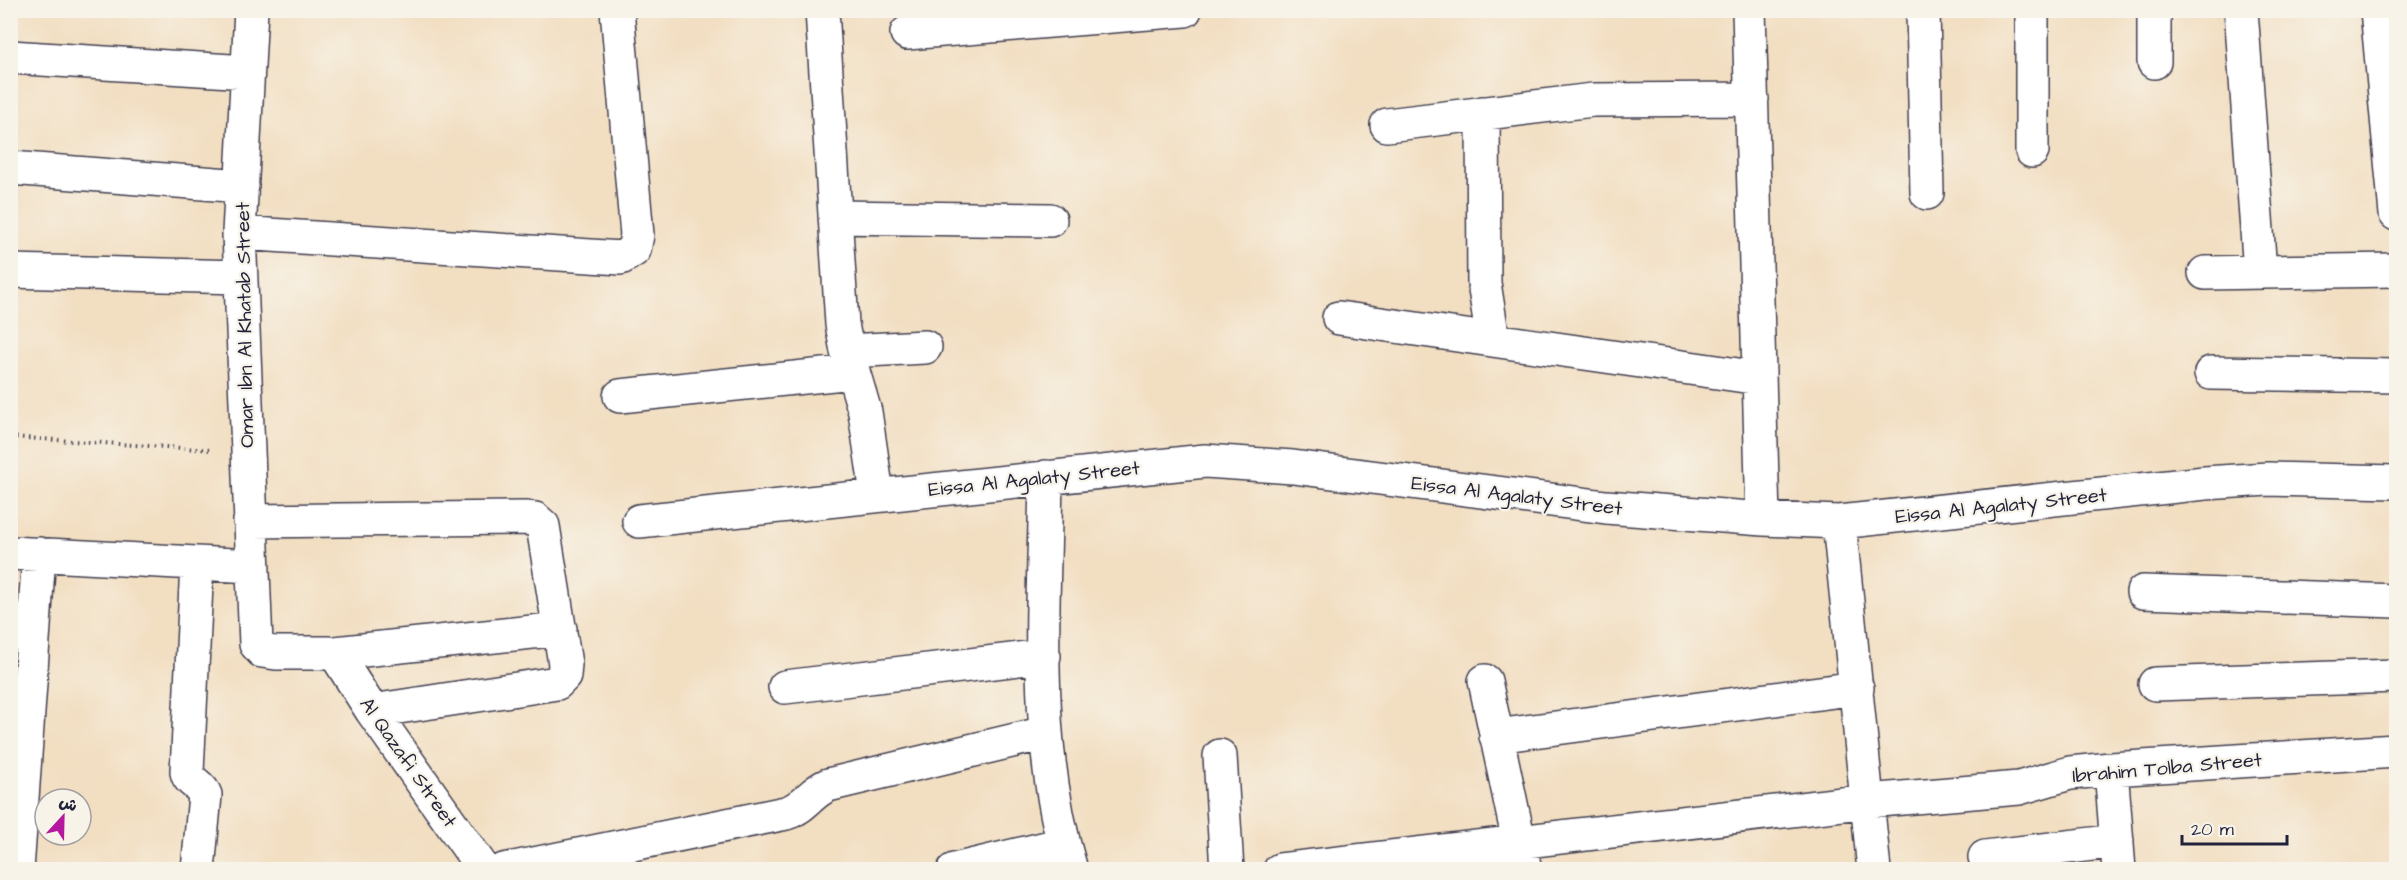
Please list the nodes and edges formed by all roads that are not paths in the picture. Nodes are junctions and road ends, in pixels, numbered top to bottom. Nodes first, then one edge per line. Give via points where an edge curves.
1 (251, 10) edge
2 (617, 10) edge
3 (822, 10) edge
4 (1185, 10) edge
5 (1749, 10) edge
6 (1923, 10) edge
7 (2032, 10) edge
8 (2154, 10) edge
9 (2241, 10) edge
10 (2377, 10) edge
11 (907, 33) dead end
12 (10, 57) edge
13 (2154, 62) dead end
14 (247, 72) junction
15 (1752, 99) junction
16 (1483, 113) junction
17 (1387, 125) dead end
18 (2032, 151) dead end
19 (10, 168) edge
20 (242, 186) junction
21 (1927, 193) dead end
22 (2397, 214) edge
23 (836, 217) junction
24 (1050, 220) dead end
25 (239, 233) junction
26 (2397, 270) edge
27 (10, 271) edge
28 (2260, 272) junction
29 (2205, 273) dead end
30 (240, 278) junction
31 (1339, 318) dead end
32 (1493, 340) junction
33 (925, 347) dead end
34 (850, 362) junction
35 (2211, 373) dead end
36 (2397, 376) edge
37 (1759, 378) junction
38 (620, 396) dead end
39 (1046, 477) junction
40 (2397, 482) edge
41 (877, 494) junction
42 (1763, 519) junction
43 (250, 520) junction
44 (639, 521) dead end
45 (1839, 522) junction
46 (25, 554) edge
47 (197, 564) junction
48 (252, 566) junction
49 (2143, 592) dead end
50 (2397, 601) edge
51 (560, 629) junction
52 (335, 653) junction
53 (1044, 656) junction
54 (2397, 676) edge
55 (1485, 681) dead end
56 (2155, 684) dead end
57 (785, 687) dead end
58 (1857, 688) junction
59 (372, 711) junction
60 (1045, 733) junction
61 (1497, 736) junction
62 (2397, 751) edge
63 (1220, 756) dead end
64 (2112, 769) junction
65 (1868, 801) junction
66 (2118, 855) edge
67 (1521, 856) edge
68 (1067, 857) edge
69 (1985, 857) dead end
70 (17, 870) edge
71 (198, 870) edge
72 (484, 870) edge
73 (504, 870) edge
74 (954, 870) edge
75 (1227, 870) edge
76 (1280, 870) edge
77 (1874, 870) edge

1 - 14 street, Omar Ibn Al Khatab Street
2 - 25 street via 637,235 634,250 629,254 621,258
3 - 23 street
4 - 11 street
5 - 15 street
6 - 21 street
7 - 18 street
8 - 13 street
9 - 28 street
10 - 22 street
12 - 14 street
14 - 20 street, Omar Ibn Al Khatab Street
15 - 16 street via 1593,100
15 - 37 street
16 - 17 street
16 - 32 street via 1484,283
19 - 20 street
20 - 25 street, Omar Ibn Al Khatab Street
23 - 24 street
23 - 34 street via 842,324
25 - 30 street, Omar Ibn Al Khatab Street
26 - 28 street
27 - 30 street
28 - 29 street
30 - 43 street, Omar Ibn Al Khatab Street
31 - 32 street
32 - 37 street
33 - 34 street
34 - 38 street
34 - 41 street via 865,412
35 - 36 street
37 - 42 street
39 - 41 street, Eissa Al Agalaty Street
39 - 42 street, Eissa Al Agalaty Street via 1205,461 1293,467 1606,507
39 - 53 street
40 - 45 street, Eissa Al Agalaty Street via 2268,479 2205,483
41 - 44 street, Eissa Al Agalaty Street
42 - 45 street, Eissa Al Agalaty Street
43 - 48 street, Omar Ibn Al Khatab Street
43 - 51 street via 535,519 546,535
45 - 58 street
46 - 47 street
46 - 70 street
47 - 48 street
47 - 71 street via 187,772 205,795
48 - 52 street, Omar Ibn Al Khatab Street via 255,640 259,648 269,652
49 - 50 street
51 - 52 street
51 - 59 street via 565,669 557,683
52 - 59 street, Al Qazafi Street
53 - 57 street
53 - 60 street
54 - 56 street
55 - 61 street
58 - 61 street
58 - 65 street
59 - 72 street, Al Qazafi Street
60 - 68 street via 1052,791
60 - 73 street via 828,785 818,789 796,810 786,813
61 - 67 street
62 - 64 street, Ibrahim Tolba Street
63 - 75 street
64 - 65 street, Ibrahim Tolba Street via 2070,773 2019,788
64 - 66 street
65 - 67 street, Ibrahim Tolba Street
65 - 77 street
66 - 69 street
67 - 76 street, Ibrahim Tolba Street
68 - 74 street

